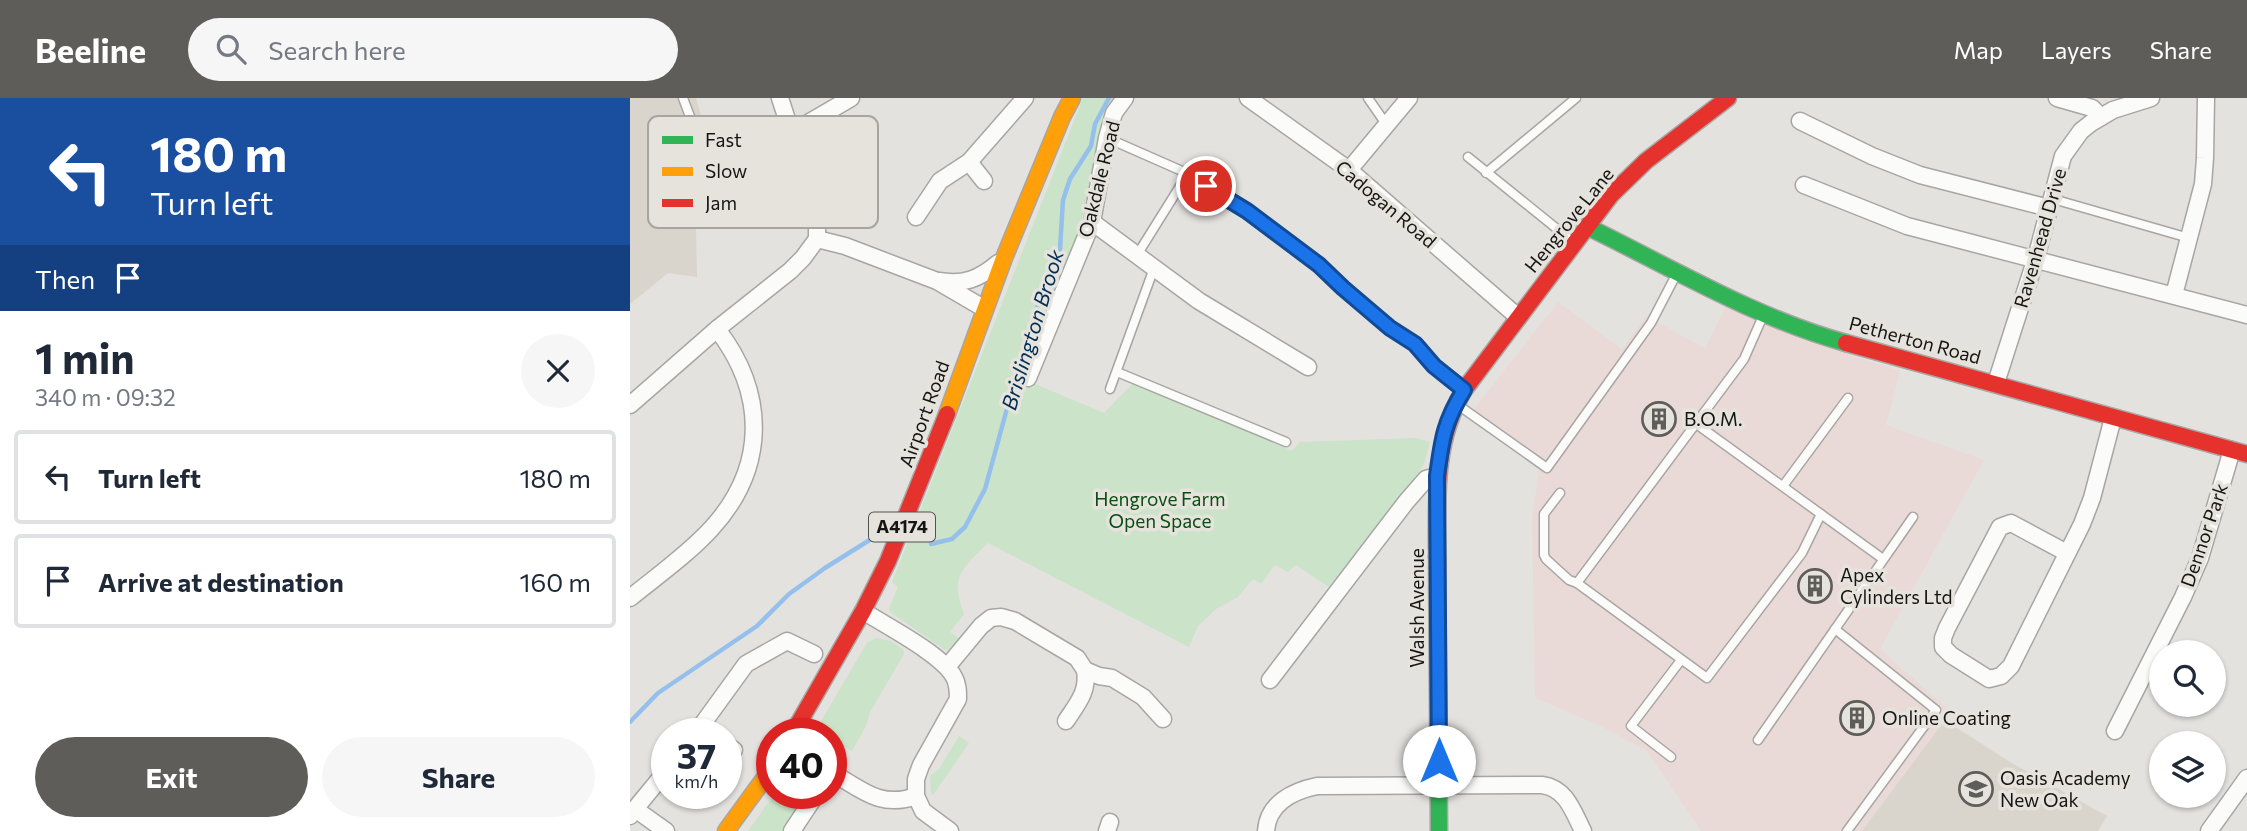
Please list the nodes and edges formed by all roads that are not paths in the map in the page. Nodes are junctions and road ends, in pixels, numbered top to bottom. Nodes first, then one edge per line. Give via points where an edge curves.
1 (684, 98) edge
2 (779, 98) edge
3 (851, 98) edge
4 (1025, 98) edge
5 (1072, 98) edge
6 (1125, 98) edge
7 (1248, 98) edge
8 (1368, 98) edge
9 (1409, 98) edge
10 (1576, 98) edge
11 (1728, 98) edge
12 (2057, 98) edge
13 (2151, 98) edge
14 (2206, 98) edge
15 (690, 116) edge
16 (785, 116) edge
17 (820, 116) edge
18 (2101, 117) junction
19 (1800, 121) dead end
20 (1386, 124) junction
21 (1107, 138) junction
22 (1468, 157) dead end
23 (969, 162) junction
24 (1349, 170) junction
25 (1186, 173) junction
26 (1486, 173) junction
27 (984, 181) dead end
28 (1804, 185) dead end
29 (2051, 204) junction
30 (916, 217) dead end
31 (1092, 222) junction
32 (817, 228) edge
33 (1588, 228) junction
34 (2189, 238) junction
35 (817, 239) junction
36 (1575, 243) junction
37 (1137, 255) junction
38 (1004, 258) junction
39 (2036, 258) junction
40 (1154, 268) junction
41 (1678, 271) junction
42 (937, 281) junction
43 (2174, 295) junction
44 (985, 309) junction
45 (1763, 314) junction
46 (2247, 315) edge
47 (1518, 317) junction
48 (717, 329) junction
49 (1308, 367) dead end
50 (1117, 372) junction
51 (1028, 378) dead end
52 (1996, 383) junction
53 (1110, 389) dead end
54 (1460, 397) junction
55 (1848, 398) dead end
56 (630, 405) edge
57 (2113, 418) junction
58 (1695, 423) junction
59 (1286, 442) dead end
60 (2239, 452) edge
61 (1437, 476) junction
62 (1783, 486) junction
63 (1560, 493) dead end
64 (1821, 514) junction
65 (1913, 517) dead end
66 (2067, 553) junction
67 (1883, 559) junction
68 (1577, 583) junction
69 (630, 598) edge
70 (863, 611) junction
71 (1835, 629) junction
72 (814, 654) dead end
73 (1681, 660) junction
74 (947, 667) junction
75 (1085, 670) junction
76 (1270, 680) dead end
77 (710, 718) edge
78 (802, 718) edge
79 (1163, 719) dead end
80 (1066, 721) dead end
81 (2115, 731) dead end
82 (1758, 740) dead end
83 (1671, 757) dead end
84 (2247, 778) edge
85 (847, 781) edge
86 (1439, 787) junction
87 (651, 790) edge
88 (756, 790) edge
89 (916, 796) junction
90 (806, 809) edge
91 (633, 813) edge
92 (666, 831) edge
93 (726, 831) edge
94 (792, 831) edge
95 (950, 831) edge
96 (1266, 831) edge
97 (1439, 831) edge
98 (1583, 831) edge
99 (1847, 831) edge
100 (2209, 831) edge

1 - 15 lane
2 - 16 street
3 - 17 street
4 - 23 street
5 - 38 main road, Airport Road / A4174
6 - 21 street, Oakdale Road via 1114,113
7 - 24 street, Cadogan Road
8 - 20 lane
9 - 20 street
10 - 26 lane
11 - 33 main road, Hengrove Lane via 1646,161 1611,195
12 - 18 street via 2092,108
13 - 18 street, Ravenhead Drive
14 - 34 street via 2203,184
18 - 29 street, Ravenhead Drive via 2081,131 2063,156
19 - 29 street via 1920,176
20 - 24 street
21 - 25 lane
21 - 31 street, Oakdale Road
22 - 26 lane
23 - 27 street
23 - 30 street via 940,181
24 - 47 street, Cadogan Road
25 - 37 lane
25 - 54 lane via 1319,265 1390,328 1415,344
26 - 36 lane
28 - 39 street via 1907,226
29 - 34 lane
29 - 39 street, Ravenhead Drive
31 - 37 street
31 - 51 street, Oakdale Road
32 - 35 street
33 - 36 main road, Hengrove Lane
33 - 41 main road, Petherton Road
34 - 43 street
35 - 42 street
35 - 48 street via 790,271
36 - 47 main road, Hengrove Lane
37 - 40 street
38 - 42 street via 983,276 957,284
38 - 44 main road, Airport Road / A4174
39 - 43 street
39 - 52 street, Ravenhead Drive
40 - 49 street
40 - 50 lane
41 - 45 main road, Petherton Road
41 - 54 lane via 1651,323 1547,468
42 - 44 street
43 - 46 street
44 - 70 main road, Airport Road / A4174 via 924,475
45 - 52 main road, Petherton Road via 1812,334
45 - 58 lane via 1744,359
47 - 54 main road, Hengrove Lane
48 - 56 street
48 - 69 street via 736,355 750,391 755,433 747,471 737,494 711,529
50 - 53 lane
50 - 59 lane
52 - 57 main road, Petherton Road
54 - 61 main road, Walsh Avenue via 1441,438
55 - 62 lane
57 - 60 main road, Petherton Road
57 - 66 street via 2092,498
58 - 62 lane
58 - 68 lane
60 - 81 street, Dennor Park via 2183,597
61 - 76 street via 1426,479 1406,502
61 - 86 main road, Walsh Avenue
62 - 64 lane
63 - 68 lane via 1544,514 1544,555
64 - 67 lane
64 - 73 lane via 1802,553 1707,678
65 - 67 lane
66 - 66 street via 2011,666 2001,676 1989,679 1943,648 1947,628 2000,527 2011,523
67 - 71 lane
68 - 73 lane
70 - 74 street
70 - 78 main road, Airport Road / A4174
71 - 82 lane
71 - 99 lane via 1936,710
72 - 77 street via 787,640 746,664
73 - 83 lane via 1631,726
74 - 75 street via 981,626 1001,617 1077,659
74 - 89 street via 958,687 958,699 921,765
75 - 79 street via 1112,678 1143,697
75 - 80 street via 1086,691
84 - 100 street
85 - 89 street via 883,801
86 - 96 street via 1317,786 1299,790 1280,801
86 - 97 main road, Walsh Avenue
86 - 98 street via 1552,787 1566,799
87 - 91 street
88 - 93 main road
89 - 95 street via 923,811
90 - 94 street
91 - 92 street

